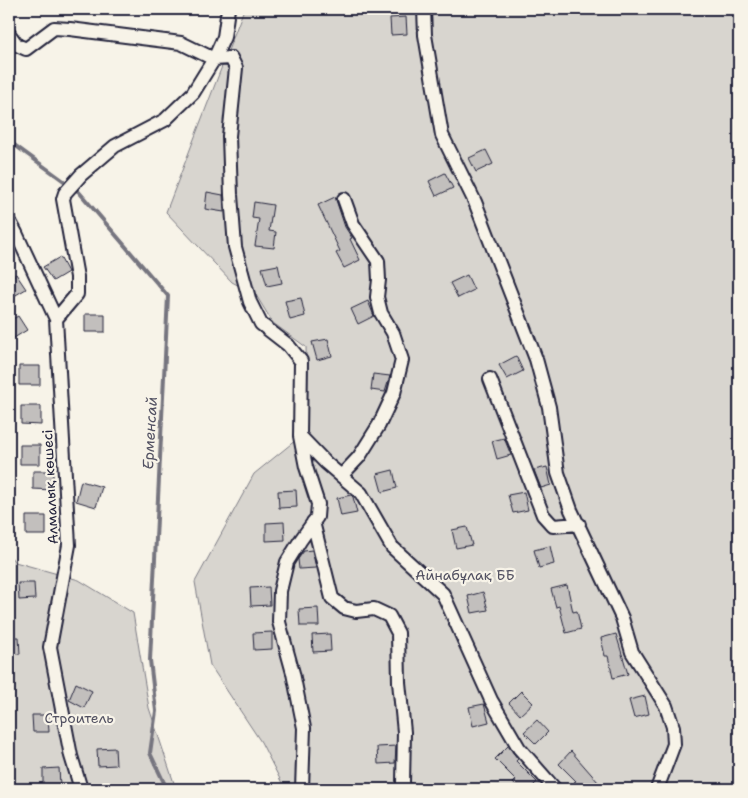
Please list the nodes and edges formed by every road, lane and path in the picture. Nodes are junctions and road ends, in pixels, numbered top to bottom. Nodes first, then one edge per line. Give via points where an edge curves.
1 (228, 9) edge
2 (424, 9) edge
3 (9, 34) edge
4 (214, 59) junction
5 (344, 199) dead end
6 (9, 220) edge
7 (56, 319) junction
8 (490, 379) dead end
9 (300, 436) junction
10 (342, 476) junction
11 (313, 522) junction
12 (579, 524) junction
13 (81, 789) edge
14 (302, 789) edge
15 (405, 789) edge
16 (555, 789) edge
17 (657, 789) edge

1 - 4 street via 224,37
2 - 12 street via 442,134 475,202 536,359 549,407 558,473
3 - 4 street via 17,45 26,48 54,28 114,34 181,43
4 - 7 street via 193,93 165,120 115,146 65,193 63,199 77,294
4 - 9 street via 231,58 236,68 229,136 236,248 250,302 261,324 288,345 301,361
5 - 10 street via 352,224 378,261 377,297 402,360 394,393 379,425 359,457
6 - 7 street, Алмалық көшесі
7 - 13 street, Алмалық көшесі via 68,545 50,647 71,756
8 - 12 street via 543,515 553,526
9 - 10 street
9 - 11 street via 318,504 317,517
10 - 16 street via 362,493 392,547 443,594 490,700 519,748
11 - 14 street via 287,562 280,591 279,622 304,728
11 - 15 street via 332,598 344,608 374,609 389,616 398,633
12 - 17 street via 622,618 632,652 666,706 673,727 674,744

